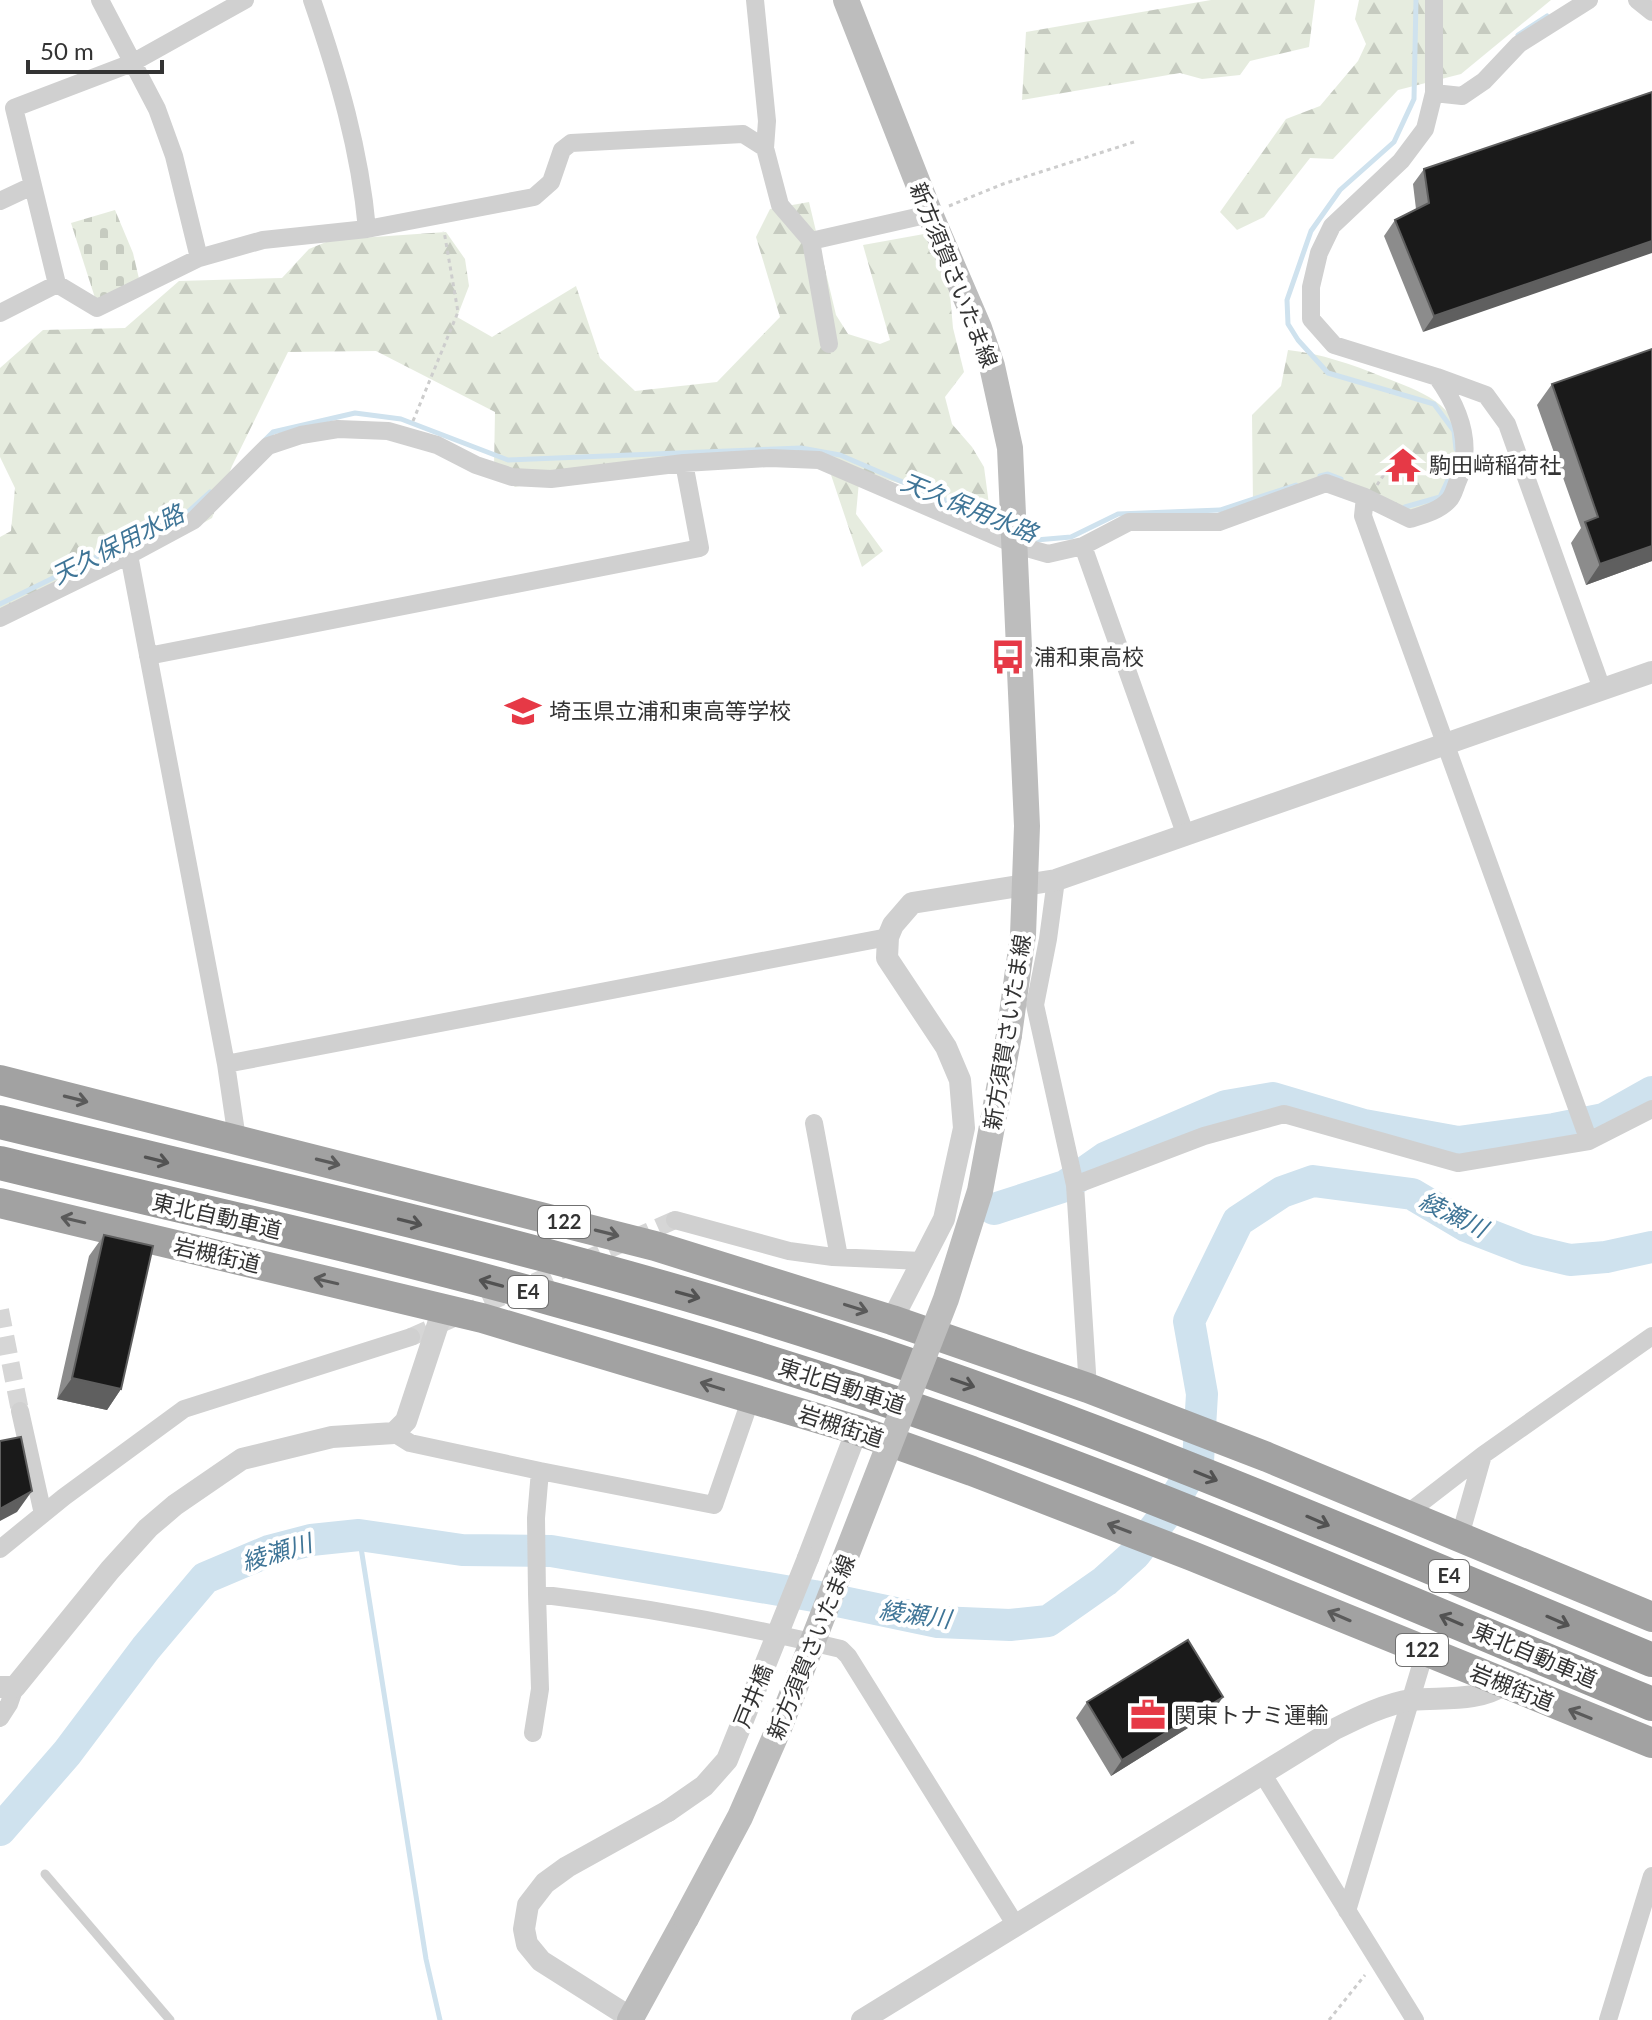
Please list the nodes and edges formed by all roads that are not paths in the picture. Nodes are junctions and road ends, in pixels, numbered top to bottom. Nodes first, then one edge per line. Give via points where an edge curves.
1 (100, 0) edge
2 (245, 0) edge
3 (312, 0) edge
4 (755, 0) edge
5 (846, 0) edge
6 (1434, 0) edge
7 (1589, 0) edge
8 (1637, 0) edge
9 (1652, 12) edge
10 (132, 63) junction
11 (1434, 93) junction
12 (765, 148) junction
13 (32, 186) junction
14 (0, 201) edge
15 (930, 214) junction
16 (367, 229) junction
17 (811, 241) junction
18 (199, 258) junction
19 (57, 284) junction
20 (0, 313) edge
21 (829, 344) dead end
22 (1437, 377) junction
23 (684, 463) junction
24 (1370, 492) junction
25 (1016, 545) junction
26 (1083, 546) junction
27 (129, 555) junction
28 (0, 618) edge
29 (148, 656) junction
30 (1652, 672) edge
31 (1602, 689) junction
32 (1446, 743) junction
33 (1186, 836) junction
34 (1056, 880) junction
35 (1026, 885) junction
36 (888, 937) junction
37 (226, 1064) junction
38 (0, 1080) edge
39 (1652, 1109) edge
40 (0, 1122) edge
41 (814, 1123) dead end
42 (1585, 1130) junction
43 (237, 1139) junction
44 (0, 1163) edge
45 (1075, 1185) junction
46 (0, 1203) edge
47 (675, 1220) tunnel mouth
48 (839, 1257) junction
49 (922, 1261) junction
50 (443, 1309) junction
51 (892, 1320) junction
52 (1652, 1336) edge
53 (411, 1337) tunnel mouth
54 (1088, 1388) junction
55 (751, 1398) junction
56 (20, 1411) tunnel mouth
57 (857, 1430) junction
58 (394, 1433) junction
59 (1483, 1455) junction
60 (540, 1471) junction
61 (43, 1514) junction
62 (1404, 1516) junction
63 (1460, 1536) junction
64 (0, 1549) edge
65 (537, 1594) junction
66 (1652, 1617) edge
67 (1425, 1652) junction
68 (1652, 1660) edge
69 (1505, 1684) junction
70 (8, 1687) edge
71 (1410, 1701) junction
72 (1652, 1704) edge
73 (0, 1718) edge
74 (533, 1733) dead end
75 (1652, 1743) edge
76 (1262, 1773) junction
77 (45, 1874) dead end
78 (1652, 1876) edge
79 (1347, 1911) junction
80 (1015, 1924) junction
81 (631, 2019) edge
82 (170, 2020) edge
83 (862, 2020) edge
84 (1415, 2020) edge
85 (1608, 2020) edge

1 - 10 street
2 - 10 street
3 - 16 street via 355,147
4 - 12 street
5 - 15 main road, 新方須賀さいたま線
6 - 11 street
7 - 11 street via 1519,44 1462,96
8 - 9 street
10 - 13 street via 14,108
10 - 18 street via 174,156
11 - 22 street via 1425,129 1401,161 1332,226 1311,287 1311,319 1334,345
12 - 16 street via 743,134 571,143 562,150 551,182 534,197
12 - 17 street via 780,205
13 - 14 street
13 - 19 street
15 - 17 street
15 - 25 main road, 新方須賀さいたま線 via 992,366 1010,448
16 - 18 street via 263,240
17 - 21 street
18 - 19 street via 97,308
19 - 20 street
22 - 24 street via 1465,431 1465,466 1450,500 1430,514 1410,519
22 - 31 street via 1486,395 1507,424
23 - 25 street via 819,460
23 - 27 street via 551,479 512,477 388,431 338,429 301,435 268,446 194,520
23 - 29 street via 700,548
24 - 26 street via 1326,483 1219,522 1129,522
24 - 32 street via 1363,516
25 - 26 street via 1048,554
25 - 35 main road, 新方須賀さいたま線
26 - 33 street
27 - 28 street
27 - 29 street
29 - 37 street
30 - 31 street
31 - 32 street
32 - 33 street
32 - 42 street
33 - 34 street
34 - 35 street
34 - 45 street via 1035,1005
35 - 36 street via 912,903
35 - 81 main road, 新方須賀さいたま線, bridge via 1009,1035 980,1191 946,1299 779,1728 740,1817
36 - 37 street
36 - 49 street via 887,958 946,1047 960,1080 964,1128 944,1219
37 - 43 street
38 -> 43 highway, 122
39 - 42 street
40 -> 68 highway, 東北自動車道 / E4 via 500,1244 851,1345 1081,1426
41 - 48 street
42 - 45 street via 1458,1163 1284,1114 1204,1136
43 -> 51 highway, 122 via 655,1246
72 -> 44 highway, 東北自動車道 / E4 via 1221,1525 870,1395 553,1299
45 - 54 street
50 -> 46 highway, 岩槻街道 / 122
47 - 48 street via 789,1251
48 - 49 street
49 - 51 street
55 -> 50 highway, 岩槻街道 / 122
50 - 58 street via 406,1421
51 - 54 highway, 122
52 - 59 street
53 - 61 street via 184,1409
54 - 62 highway, 122
55 - 57 highway, 岩槻街道 / 122
55 - 60 street via 714,1505
56 - 61 street
67 -> 57 highway, 岩槻街道 / 122 via 1192,1556
57 - 81 street, 戸井橋, bridge via 727,1760 704,1786 668,1811 545,1883 528,1905 527,1944 541,1961
58 - 60 street via 410,1443
58 - 70 street via 332,1437 242,1459 148,1528
59 - 62 street
59 - 63 street
60 - 65 street
61 - 64 street
62 - 63 highway, 122
63 - 66 highway, 122
65 - 74 street via 540,1689
65 - 80 street via 760,1630 841,1649
67 - 69 highway, 岩槻街道 / 122
67 - 71 street
69 - 71 street via 1478,1696
75 -> 69 highway, 岩槻街道 / 122
70 - 73 street via 9,1704
71 - 76 street via 1356,1719
71 - 79 street
76 - 79 street
76 - 80 street
77 - 82 lane
78 - 85 street
79 - 84 street
80 - 83 street

